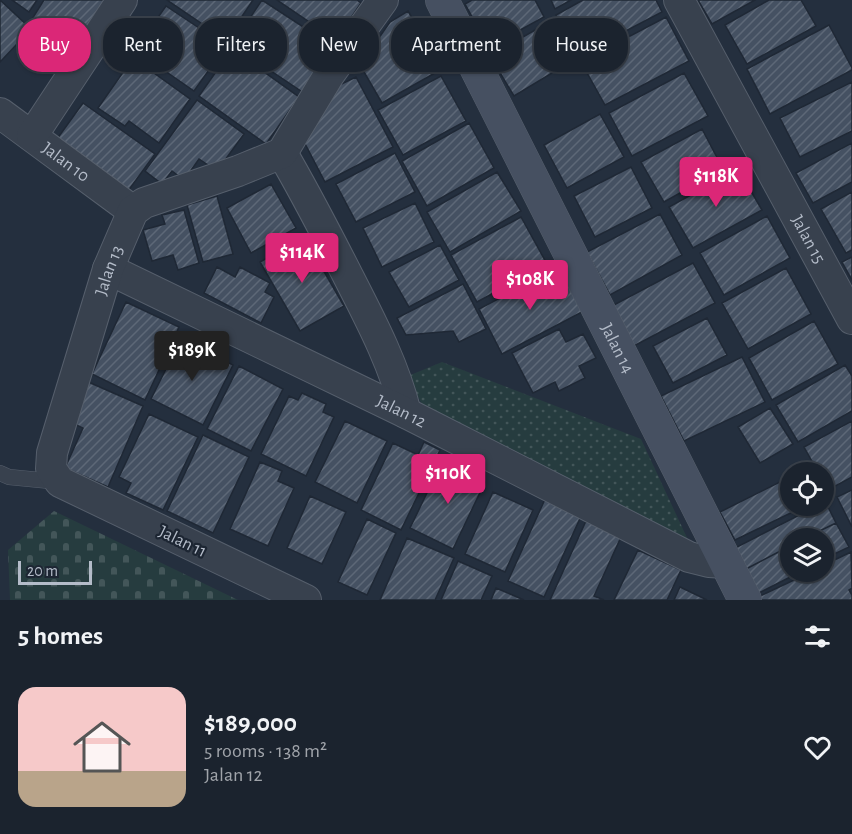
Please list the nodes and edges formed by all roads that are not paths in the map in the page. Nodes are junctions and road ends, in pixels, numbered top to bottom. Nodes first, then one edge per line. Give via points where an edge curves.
1 (122, 0) edge
2 (383, 0) edge
3 (442, 0) edge
4 (679, 0) edge
5 (0, 113) edge
6 (32, 136) junction
7 (282, 153) junction
8 (133, 211) junction
9 (108, 269) junction
10 (852, 319) edge
11 (406, 413) junction
12 (0, 473) edge
13 (60, 482) junction
14 (726, 563) junction
15 (306, 600) edge
16 (745, 600) edge

1 - 6 street
2 - 7 street via 329,75
3 - 14 street, Jalan 14
4 - 10 street, Jalan 15
5 - 6 street, Jalan 10
6 - 8 street, Jalan 10
7 - 8 street via 144,203
7 - 11 street via 375,329
8 - 9 street, Jalan 13
9 - 11 street, Jalan 12
9 - 13 street, Jalan 13 via 52,453 51,469
11 - 14 street, Jalan 12 via 689,557
12 - 13 lane
13 - 15 street, Jalan 11
14 - 16 street, Jalan 14

